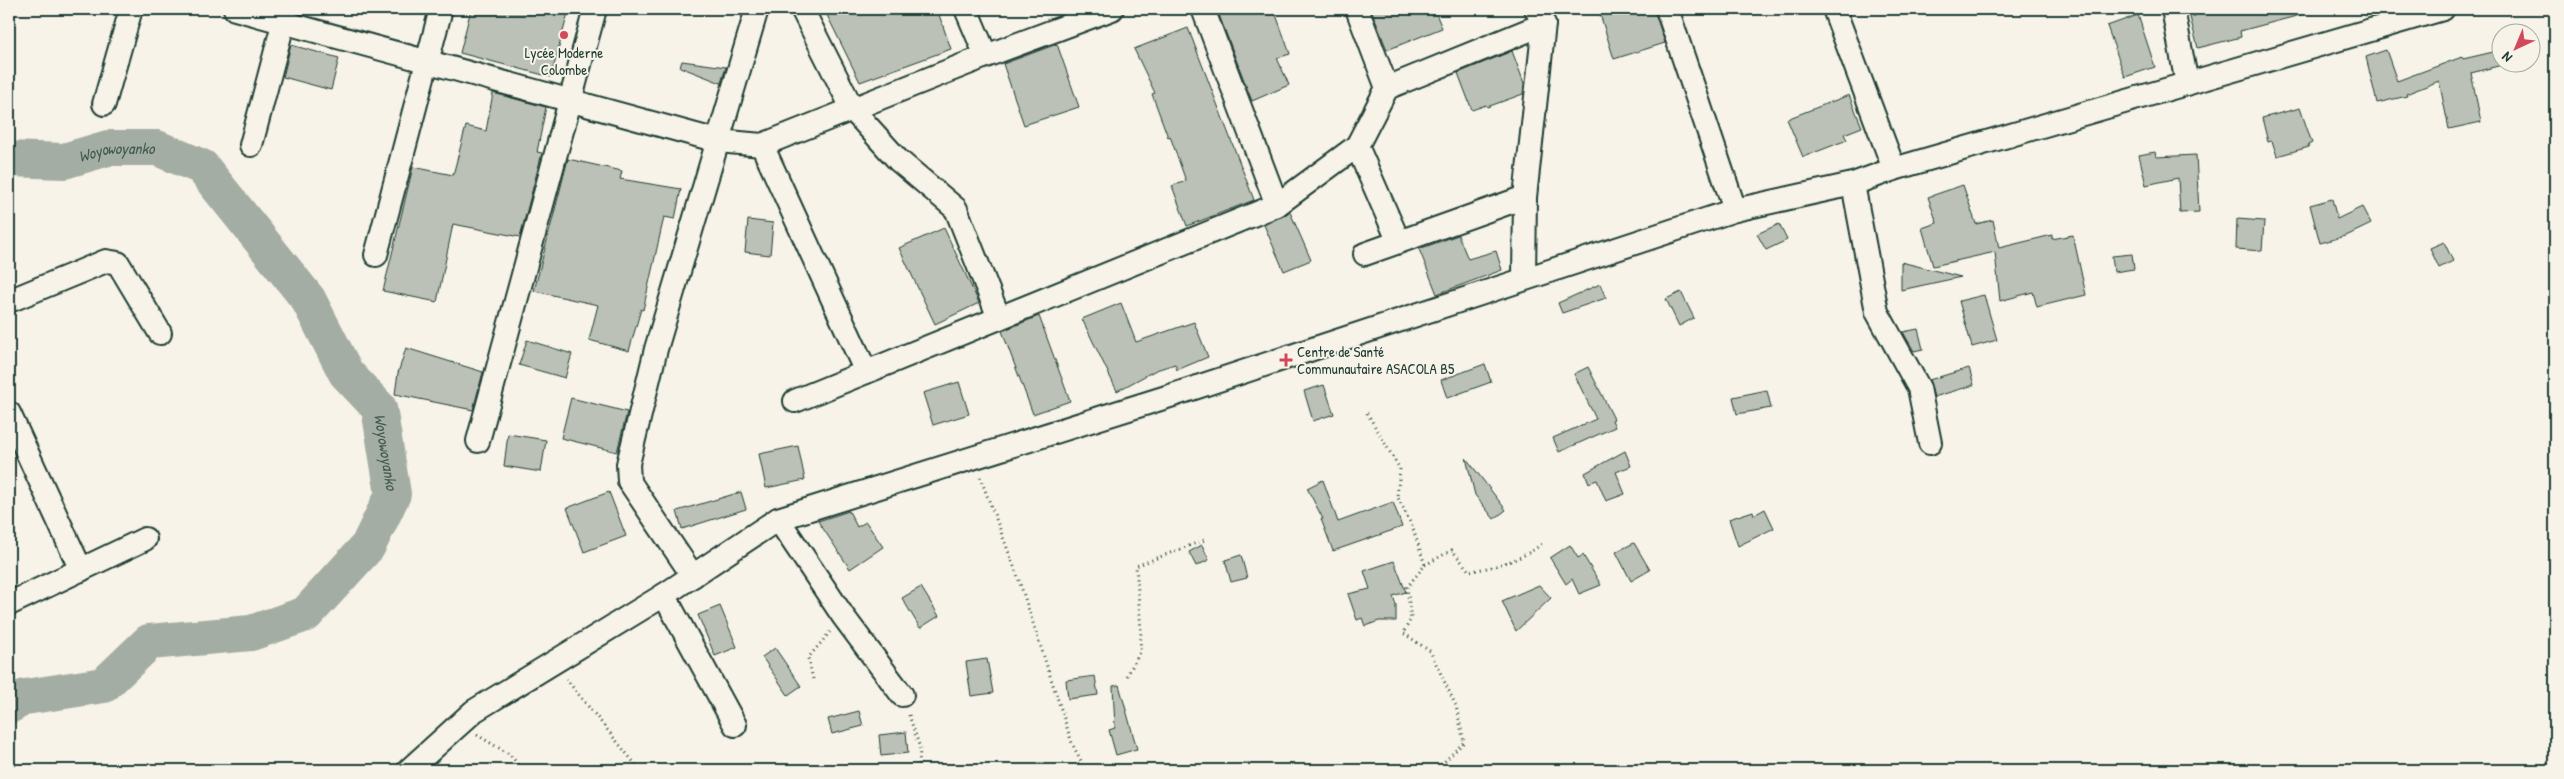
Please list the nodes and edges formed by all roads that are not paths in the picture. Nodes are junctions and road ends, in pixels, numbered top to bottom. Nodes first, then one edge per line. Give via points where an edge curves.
1 (132, 9) edge
2 (235, 9) edge
3 (442, 9) edge
4 (595, 9) edge
5 (756, 9) edge
6 (802, 9) edge
7 (966, 9) edge
8 (1112, 9) edge
9 (1203, 9) edge
10 (1357, 9) edge
11 (1667, 9) edge
12 (1834, 9) edge
13 (2173, 9) edge
14 (2443, 9) edge
15 (285, 15) edge
16 (1540, 16) edge
17 (986, 56) junction
18 (427, 62) junction
19 (2187, 84) junction
20 (1387, 88) junction
21 (570, 100) junction
22 (104, 104) dead end
23 (853, 110) junction
24 (718, 141) junction
25 (251, 144) dead end
26 (762, 145) junction
27 (1357, 146) junction
28 (1894, 169) junction
29 (1853, 184) junction
30 (1525, 197) junction
31 (1277, 205) junction
32 (1735, 210) junction
33 (1398, 240) junction
34 (1365, 254) dead end
35 (376, 255) dead end
36 (1524, 278) junction
37 (9, 301) edge
38 (999, 318) junction
39 (160, 333) dead end
40 (866, 372) junction
41 (795, 401) dead end
42 (9, 413) edge
43 (478, 441) dead end
44 (1930, 443) dead end
45 (778, 518) junction
46 (145, 540) dead end
47 (81, 570) junction
48 (693, 576) junction
49 (664, 595) junction
50 (9, 604) edge
51 (902, 695) road end
52 (735, 725) dead end
53 (409, 770) edge

1 - 22 street
2 - 15 street
3 - 18 street
4 - 21 street
5 - 24 street
6 - 23 street
7 - 17 street
8 - 17 street
9 - 31 street
10 - 20 street
11 - 32 street
12 - 28 street
13 - 19 street
14 - 19 street
15 - 18 street
15 - 25 street
16 - 20 street
16 - 30 street
17 - 23 street
18 - 21 street
18 - 35 street
19 - 28 street
20 - 27 street
21 - 24 street
21 - 43 street
23 - 26 street
23 - 38 street via 915,177 956,209
24 - 26 street
24 - 48 street via 656,349 628,464 629,481
26 - 40 street
27 - 31 street
27 - 33 street
28 - 29 street
29 - 32 street
29 - 44 street via 1877,312 1919,388
30 - 33 street
30 - 36 street
31 - 38 street
32 - 36 street
33 - 34 street
36 - 45 street via 1174,395
37 - 39 street via 106,261 118,263
38 - 40 street
40 - 41 street
42 - 47 street
45 - 48 street
45 - 51 street via 843,616
46 - 47 street
47 - 50 street
48 - 49 street
49 - 52 street
49 - 53 street via 474,711

